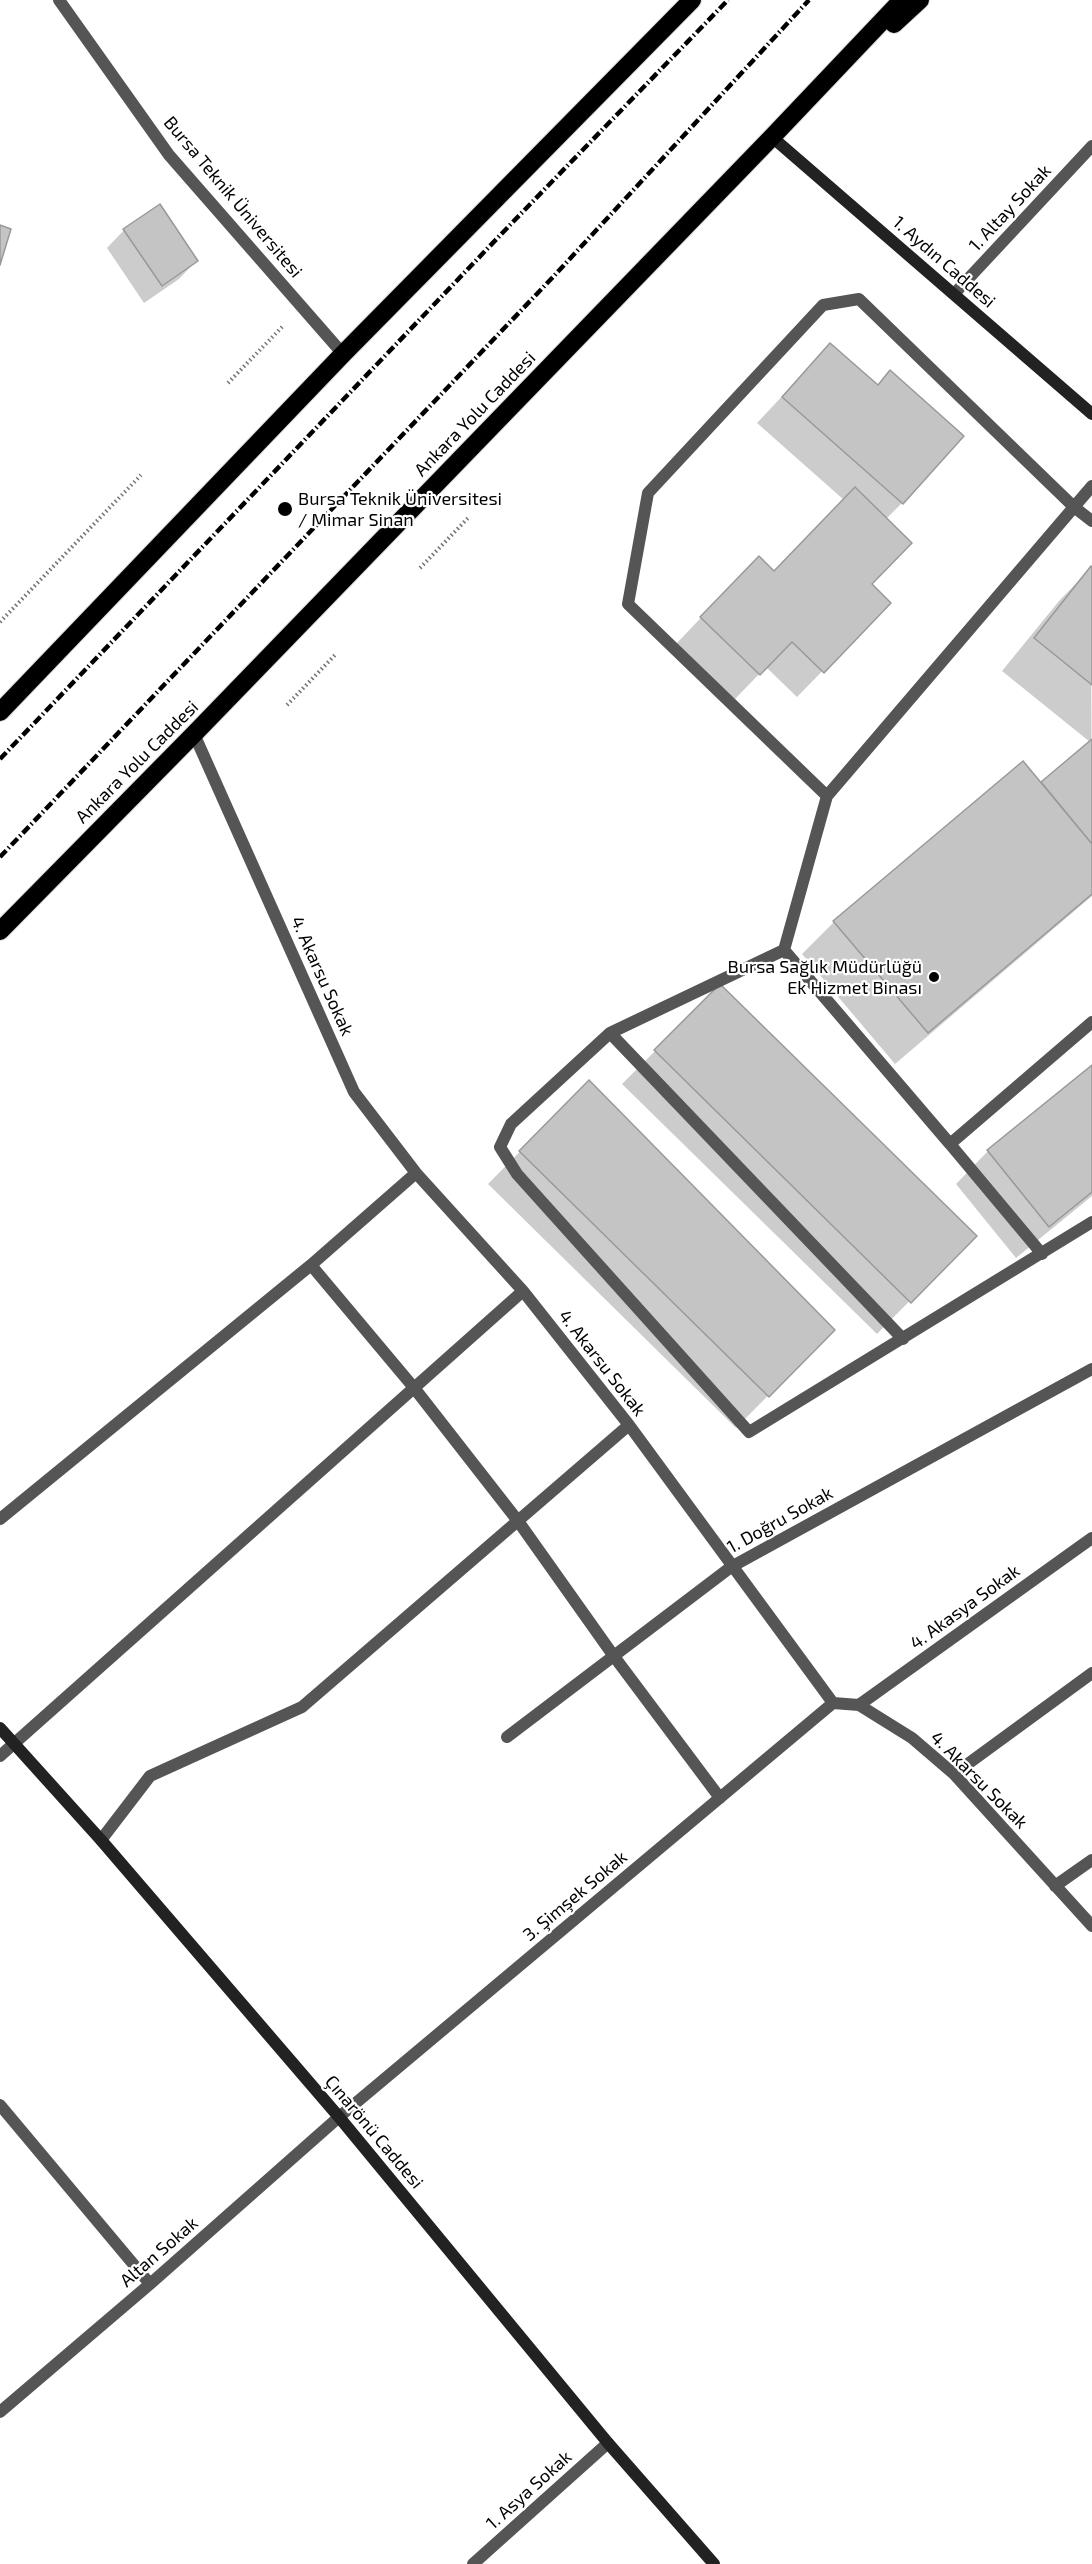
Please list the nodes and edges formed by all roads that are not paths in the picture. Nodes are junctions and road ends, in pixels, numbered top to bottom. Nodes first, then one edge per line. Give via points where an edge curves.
1 (59, 0) edge
2 (683, 0) edge
3 (692, 0) edge
4 (902, 0) edge
5 (920, 0) edge
6 (642, 51) junction
7 (772, 137) junction
8 (1092, 146) edge
9 (954, 294) junction
10 (343, 354) junction
11 (1090, 410) edge
12 (1092, 486) edge
13 (1074, 507) junction
14 (1092, 521) edge
15 (0, 712) edge
16 (194, 735) junction
17 (827, 796) junction
18 (0, 931) edge
19 (784, 950) junction
20 (1092, 1022) edge
21 (610, 1033) junction
22 (950, 1144) junction
23 (416, 1173) junction
24 (1092, 1222) edge
25 (1042, 1254) junction
26 (311, 1265) junction
27 (523, 1291) junction
28 (903, 1340) junction
29 (1092, 1369) edge
30 (415, 1389) junction
31 (629, 1425) junction
32 (0, 1519) edge
33 (518, 1521) junction
34 (1092, 1538) edge
35 (731, 1567) junction
36 (613, 1655) junction
37 (1092, 1673) edge
38 (833, 1703) junction
39 (858, 1705) junction
40 (0, 1728) edge
41 (507, 1737) dead end
42 (15, 1743) junction
43 (0, 1756) edge
44 (954, 1774) junction
45 (720, 1798) junction
46 (101, 1840) junction
47 (1092, 1860) edge
48 (1055, 1886) junction
49 (1092, 1926) edge
50 (0, 2105) edge
51 (339, 2117) junction
52 (150, 2284) junction
53 (0, 2412) edge
54 (608, 2443) junction
55 (473, 2564) edge
56 (714, 2564) edge

1 - 10 street, Bursa Teknik Üniversitesi via 169,155
2 - 6 highway
3 - 6 highway
4 - 7 highway, Ankara Yolu Caddesi
5 - 7 highway
6 - 10 highway
7 - 9 main road, 1. Aydın Caddesi
7 - 16 highway, Ankara Yolu Caddesi
8 - 9 street, 1. Altay Sokak
9 - 11 main road, 1. Aydın Caddesi
10 - 15 highway
12 - 13 street
13 - 14 street
13 - 17 street
13 - 17 street via 859,299 823,305 648,493 627,604
16 - 18 highway, Ankara Yolu Caddesi
16 - 23 street, 4. Akarsu Sokak via 354,1092
17 - 19 street
19 - 21 street
19 - 22 street
20 - 22 street
21 - 28 street
21 - 28 street via 511,1124 500,1147 517,1174 749,1432
22 - 25 street
23 - 26 street
23 - 27 street, 4. Akarsu Sokak
24 - 25 street
25 - 28 street
26 - 30 street
26 - 32 street
27 - 30 street
27 - 31 street, 4. Akarsu Sokak
29 - 35 street, 1. Doğru Sokak
30 - 33 street
30 - 42 street
31 - 33 street
31 - 35 street, 4. Akarsu Sokak
33 - 36 street
33 - 46 street via 302,1707 150,1776
34 - 39 street, 4. Akasya Sokak
35 - 36 street, 1. Doğru Sokak
35 - 38 street, 4. Akarsu Sokak
36 - 41 street, 1. Doğru Sokak
36 - 45 street
37 - 44 street
38 - 39 street, 4. Akarsu Sokak
38 - 45 street, 3. Şimşek Sokak
39 - 44 street, 4. Akarsu Sokak via 912,1738
40 - 42 main road, Çınarönü Caddesi
42 - 43 street
42 - 46 main road, Çınarönü Caddesi
44 - 48 street, 4. Akarsu Sokak
45 - 51 street, 3. Şimşek Sokak
46 - 51 main road, Çınarönü Caddesi
47 - 48 street
48 - 49 street, 4. Akarsu Sokak
50 - 52 street
51 - 52 street, Altan Sokak
51 - 54 main road, Çınarönü Caddesi
52 - 53 street, Altan Sokak
54 - 55 street, 1. Asya Sokak
54 - 56 main road, Çınarönü Caddesi

